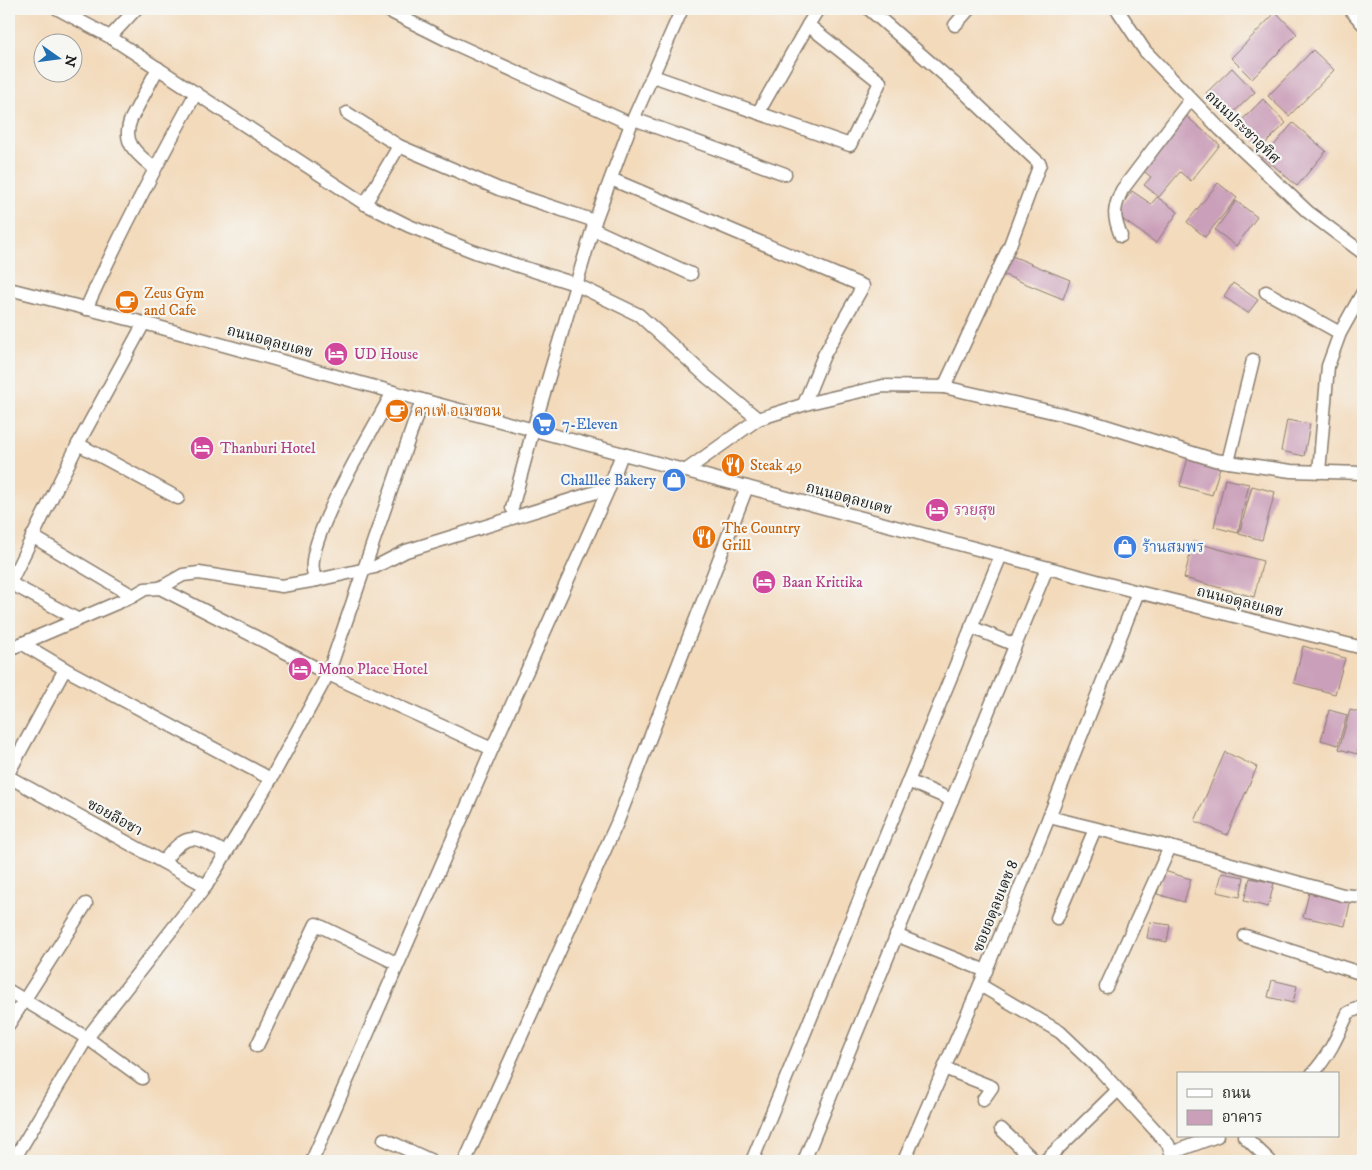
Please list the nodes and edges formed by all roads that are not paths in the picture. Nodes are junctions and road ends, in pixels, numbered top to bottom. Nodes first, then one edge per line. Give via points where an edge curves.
1 (58, 9) edge
2 (136, 9) edge
3 (385, 9) edge
4 (682, 9) edge
5 (818, 9) edge
6 (868, 9) edge
7 (969, 9) edge
8 (1116, 9) edge
9 (1350, 9) edge
10 (1363, 24) edge
11 (808, 25) junction
12 (955, 25) dead end
13 (110, 37) junction
14 (158, 68) junction
15 (653, 76) junction
16 (196, 93) junction
17 (1191, 99) junction
18 (347, 113) dead end
19 (758, 113) junction
20 (633, 121) junction
21 (399, 146) junction
22 (154, 168) junction
23 (785, 174) dead end
24 (611, 179) junction
25 (365, 204) junction
26 (594, 225) junction
27 (1121, 236) dead end
28 (1363, 253) edge
29 (690, 274) dead end
30 (575, 284) junction
31 (9, 289) edge
32 (1266, 292) dead end
33 (1363, 292) edge
34 (86, 309) junction
35 (144, 324) junction
36 (1340, 333) junction
37 (1253, 360) dead end
38 (944, 387) junction
39 (393, 392) junction
40 (422, 400) junction
41 (804, 404) junction
42 (758, 419) junction
43 (532, 430) junction
44 (78, 444) junction
45 (622, 454) junction
46 (1228, 462) junction
47 (685, 471) junction
48 (1320, 472) junction
49 (1363, 473) edge
50 (747, 487) junction
51 (609, 488) junction
52 (178, 498) dead end
53 (512, 508) dead end
54 (32, 536) junction
55 (1001, 555) junction
56 (1047, 568) junction
57 (365, 569) junction
58 (317, 580) junction
59 (9, 583) edge
60 (160, 588) junction
61 (1138, 592) junction
62 (133, 596) junction
63 (77, 619) junction
64 (971, 627) junction
65 (23, 644) junction
66 (1015, 645) junction
67 (1363, 648) edge
68 (9, 649) edge
69 (65, 669) junction
70 (328, 674) junction
71 (492, 749) junction
72 (9, 772) edge
73 (9, 777) edge
74 (271, 779) junction
75 (908, 781) junction
76 (952, 800) junction
77 (1049, 817) junction
78 (1095, 829) junction
79 (1170, 847) junction
80 (226, 853) junction
81 (162, 862) junction
82 (206, 886) junction
83 (1363, 897) edge
84 (86, 904) dead end
85 (1057, 918) dead end
86 (896, 935) junction
87 (1245, 936) dead end
88 (398, 964) junction
89 (986, 971) junction
90 (1363, 974) edge
91 (980, 984) junction
92 (1106, 987) dead end
93 (9, 991) edge
94 (24, 999) junction
95 (1363, 1006) edge
96 (9, 1024) edge
97 (88, 1038) junction
98 (257, 1046) dead end
99 (944, 1068) junction
100 (1314, 1072) edge
101 (142, 1078) dead end
102 (1118, 1090) junction
103 (983, 1100) dead end
104 (1001, 1129) dead end
105 (1213, 1138) edge
106 (1246, 1138) edge
107 (384, 1140) dead end
108 (1173, 1157) edge
109 (14, 1158) edge
110 (312, 1161) edge
111 (432, 1161) edge
112 (465, 1161) edge
113 (752, 1161) edge
114 (804, 1161) edge
115 (904, 1161) edge
116 (1035, 1161) edge
117 (1045, 1161) edge
118 (1270, 1161) edge

1 - 13 street
2 - 13 street
3 - 20 street via 455,44
4 - 15 street
5 - 11 street
6 - 38 street via 1040,164 1010,245
7 - 12 street
8 - 17 street, ถนนประชาอุทิศ via 1145,52
9 - 10 street
11 - 19 street
11 - 19 street via 880,82 850,145
13 - 14 street
14 - 16 street
14 - 22 street via 131,119 127,136 138,155
15 - 19 street
15 - 20 street
16 - 22 street
16 - 25 street
17 - 27 street via 1122,190 1114,218
17 - 28 street, ถนนประชาอุทิศ via 1308,212
18 - 21 street
20 - 23 street
20 - 24 street
21 - 25 street
21 - 26 street
22 - 34 street
24 - 26 street
24 - 41 street via 863,286 824,355
25 - 30 street via 409,226 475,252
26 - 29 street
26 - 30 street
30 - 42 street via 639,315
30 - 43 street
31 - 34 street, ถนนอดุลยเดช
32 - 36 street
33 - 36 street
34 - 35 street, ถนนอดุลยเดช
35 - 39 street, ถนนอดุลยเดช
35 - 44 street
36 - 48 street via 1328,366
37 - 46 street
38 - 41 street via 883,386
38 - 46 street via 1083,419
39 - 40 street, ถนนอดุลยเดช
39 - 58 street via 326,517 313,559 312,570
40 - 43 street, ถนนอดุลยเดช
40 - 57 street
41 - 42 street
42 - 47 street
43 - 45 street, ถนนอดุลยเดช
43 - 53 street
44 - 52 street
44 - 54 street
45 - 47 street, ถนนอดุลยเดช
45 - 51 street
46 - 48 street
47 - 50 street, ถนนอดุลยเดช
48 - 49 street
50 - 55 street, ถนนอดุลยเดช
50 - 112 street via 617,823
51 - 57 street via 406,552
51 - 71 street
54 - 59 street
54 - 62 street
55 - 56 street, ถนนอดุลยเดช
55 - 64 street
56 - 61 street, ถนนอดุลยเดช
56 - 66 street
57 - 58 street
57 - 70 street
58 - 60 street via 282,586 199,573 183,575
59 - 63 street
60 - 62 street via 146,589
60 - 70 street
61 - 67 street, ถนนอดุลยเดช
61 - 77 street, ซอยอดุลยเดช 8
62 - 63 street
63 - 65 street
64 - 66 street
64 - 75 street
65 - 68 street
65 - 69 street
66 - 76 street
69 - 72 street
69 - 74 street
70 - 71 street
70 - 74 street
71 - 88 street
73 - 81 street, ซอยลือชา
74 - 80 street
75 - 76 street
75 - 113 street
76 - 86 street
77 - 78 street
77 - 89 street, ซอยอดุลยเดช 8
78 - 79 street
78 - 85 street
79 - 83 street via 1343,895
79 - 92 street
80 - 81 street via 206,842 187,839
80 - 82 street
81 - 82 street, ซอยลือชา
82 - 97 street
84 - 94 street
86 - 89 street
86 - 114 street
87 - 90 street
88 - 98 street via 316,924
88 - 110 street
89 - 91 street, ซอยอดุลยเดช 8
91 - 99 street, ซอยอดุลยเดช 8
91 - 102 street via 1060,1032
93 - 94 street
94 - 96 street
94 - 97 street
95 - 100 street via 1348,1013 1336,1042
97 - 101 street
97 - 109 street
99 - 103 street via 992,1087
99 - 115 street, ซอยอดุลยเดช 8
102 - 108 street via 1168,1144
102 - 117 street
104 - 116 street
105 - 108 street
106 - 118 street
107 - 111 street

